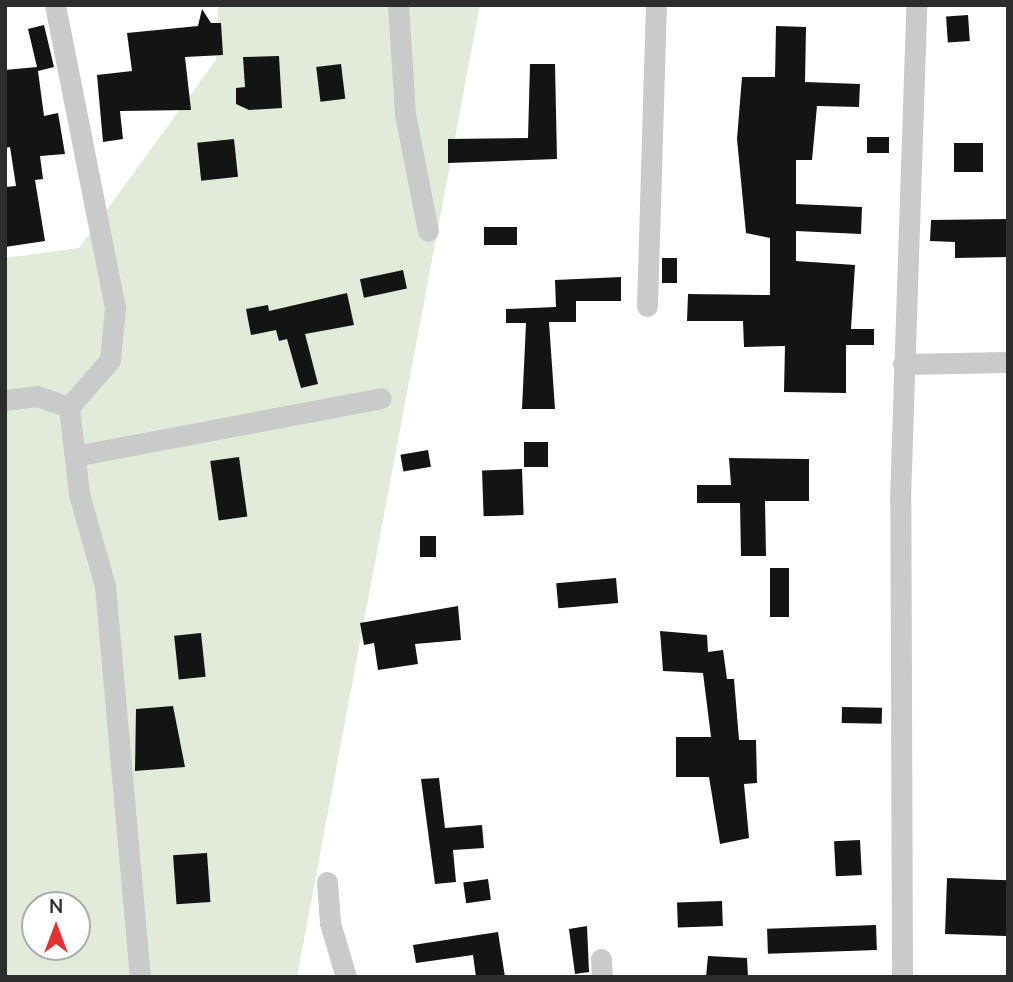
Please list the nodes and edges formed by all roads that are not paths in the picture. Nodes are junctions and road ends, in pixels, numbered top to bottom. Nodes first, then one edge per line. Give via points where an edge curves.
1 (55, 5) edge
2 (398, 5) edge
3 (656, 5) edge
4 (916, 5) edge
5 (428, 230) dead end
6 (647, 306) dead end
7 (1008, 362) edge
8 (903, 364) junction
9 (381, 398) dead end
10 (5, 400) edge
11 (69, 407) junction
12 (75, 456) junction
13 (327, 882) dead end
14 (140, 977) edge
15 (346, 977) edge
16 (902, 977) edge

1 - 11 street via 115,308 110,360
2 - 5 street via 405,114
3 - 6 street
4 - 8 street
7 - 8 street
8 - 16 street
9 - 12 street
10 - 11 street via 37,396
11 - 12 street
12 - 14 street via 85,521 105,586
13 - 15 street via 330,923

